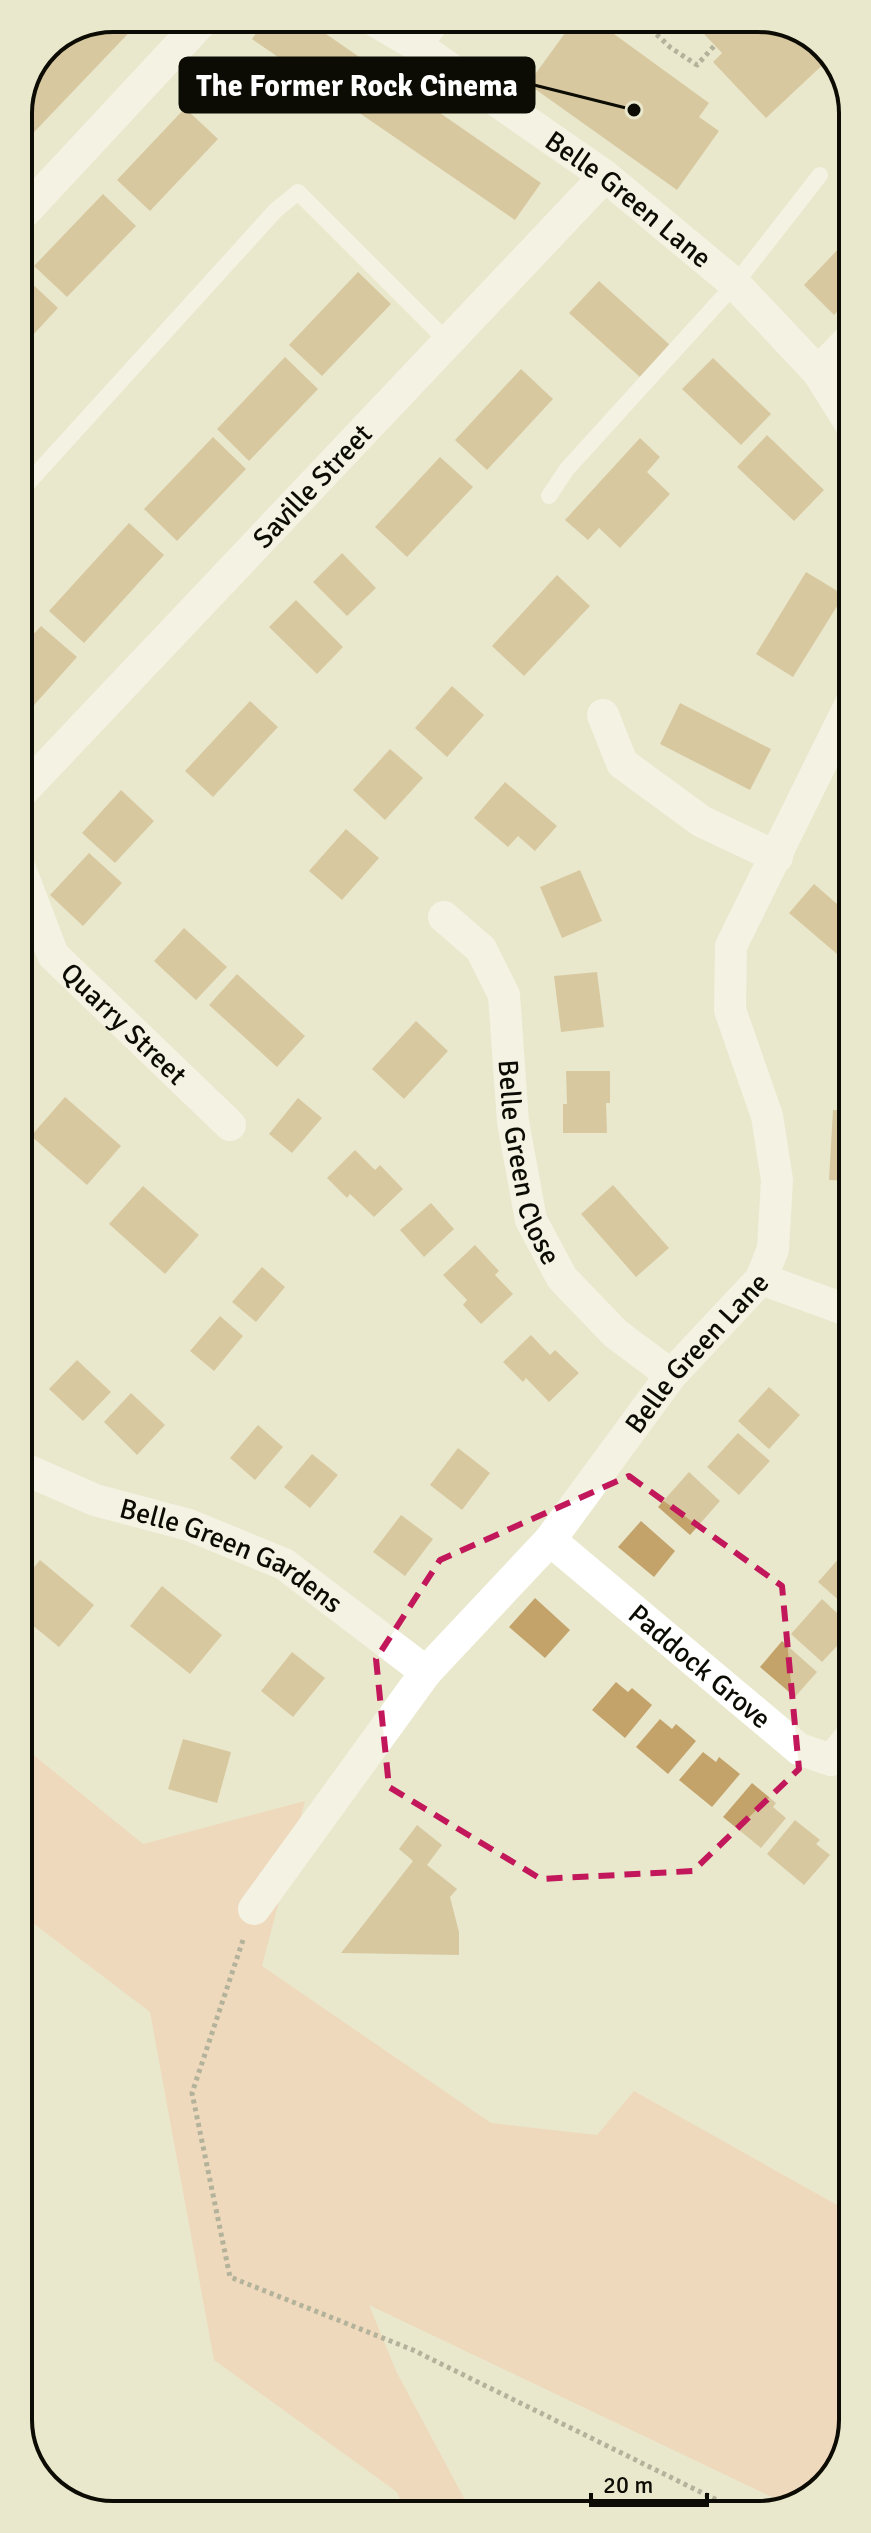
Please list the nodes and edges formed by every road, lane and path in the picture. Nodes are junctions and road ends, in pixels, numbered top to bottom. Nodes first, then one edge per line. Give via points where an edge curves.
1 (192, 32) edge
2 (394, 32) edge
3 (426, 32) edge
4 (654, 32) edge
5 (416, 45) junction
6 (715, 45) dead end
7 (820, 175) dead end
8 (605, 176) junction
9 (32, 204) edge
10 (735, 284) junction
11 (447, 341) junction
12 (839, 350) edge
13 (818, 372) junction
14 (839, 405) edge
15 (32, 479) edge
16 (549, 496) dead end
17 (603, 715) dead end
18 (839, 728) edge
19 (32, 781) edge
20 (777, 857) junction
21 (32, 900) edge
22 (444, 917) dead end
23 (230, 1125) dead end
24 (761, 1279) junction
25 (839, 1307) edge
26 (671, 1375) junction
27 (32, 1472) edge
28 (550, 1540) junction
29 (426, 1672) junction
30 (839, 1750) edge
31 (254, 1909) joint
32 (719, 2501) edge

1 - 9 street
2 - 5 street, Belle Green Lane
3 - 5 street
4 - 6 path via 697,65
5 - 8 street, Belle Green Lane
7 - 10 lane
8 - 10 street, Belle Green Lane
8 - 11 street, Saville Street
10 - 13 street, Belle Green Lane
10 - 16 lane via 567,469
11 - 15 lane via 298,192
11 - 19 street, Saville Street
12 - 13 street
13 - 14 street, Belle Green Lane
17 - 20 street via 622,763 701,821
18 - 20 street, Belle Green Lane
20 - 24 street, Belle Green Lane via 731,946 730,1010 767,1116 777,1180 773,1249
21 - 23 street, Quarry Street via 53,955
22 - 26 street, Belle Green Close via 481,949 504,995 513,1122 531,1220 562,1278 616,1334
24 - 25 street
24 - 26 street, Belle Green Lane
26 - 28 street, Belle Green Lane
27 - 29 street, Belle Green Gardens via 95,1500 189,1525 284,1564
28 - 29 street, Belle Green Lane
28 - 30 street, Paddock Grove via 799,1749 831,1760
29 - 31 street, Belle Green Lane
31 - 32 path via 192,2093 230,2277 413,2350

